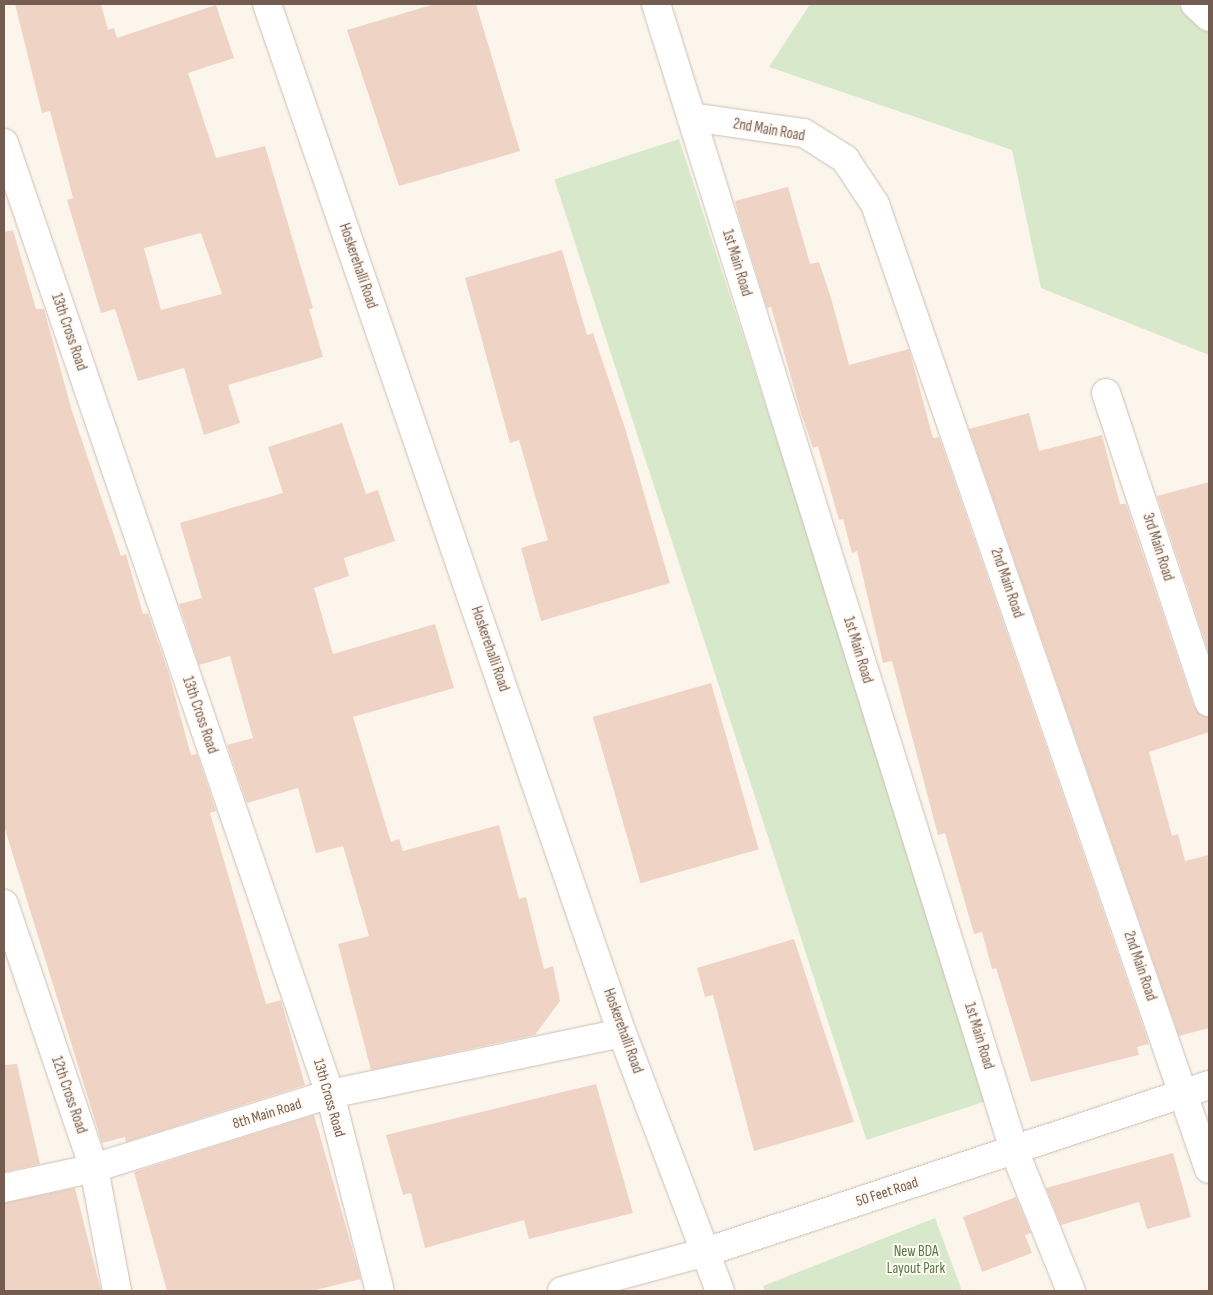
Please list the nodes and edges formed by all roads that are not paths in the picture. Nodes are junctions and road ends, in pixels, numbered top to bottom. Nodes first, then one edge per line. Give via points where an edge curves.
1 (267, 4) edge
2 (656, 4) edge
3 (1195, 4) edge
4 (1209, 16) edge
5 (691, 117) junction
6 (4, 143) edge
7 (1106, 393) dead end
8 (1209, 702) edge
9 (4, 904) edge
10 (622, 1033) junction
11 (1197, 1089) edge
12 (330, 1094) junction
13 (1014, 1150) junction
14 (94, 1168) junction
15 (1209, 1168) edge
16 (4, 1188) edge
17 (706, 1252) junction
18 (117, 1291) edge
19 (380, 1291) edge
20 (562, 1291) edge
21 (720, 1291) edge
22 (1071, 1291) edge

1 - 10 street, Hoskerehalli Road
2 - 5 street, 1st Main Road
3 - 4 street
5 - 11 street, 2nd Main Road via 804,133 845,159 875,204
5 - 13 street, 1st Main Road
6 - 12 street, 13th Cross Road
7 - 8 street, 3rd Main Road
9 - 14 street, 12th Cross Road
10 - 12 street, 8th Main Road
10 - 17 street, Hoskerehalli Road
11 - 13 street, 50 Feet Road
11 - 15 street, 2nd Main Road
12 - 14 street, 8th Main Road
12 - 19 street, 13th Cross Road
13 - 17 street, 50 Feet Road
13 - 22 street, 1st Main Road
14 - 16 street, 8th Main Road
14 - 18 street, 12th Cross Road
17 - 20 street, 50 Feet Road
17 - 21 street, Hoskerehalli Road

